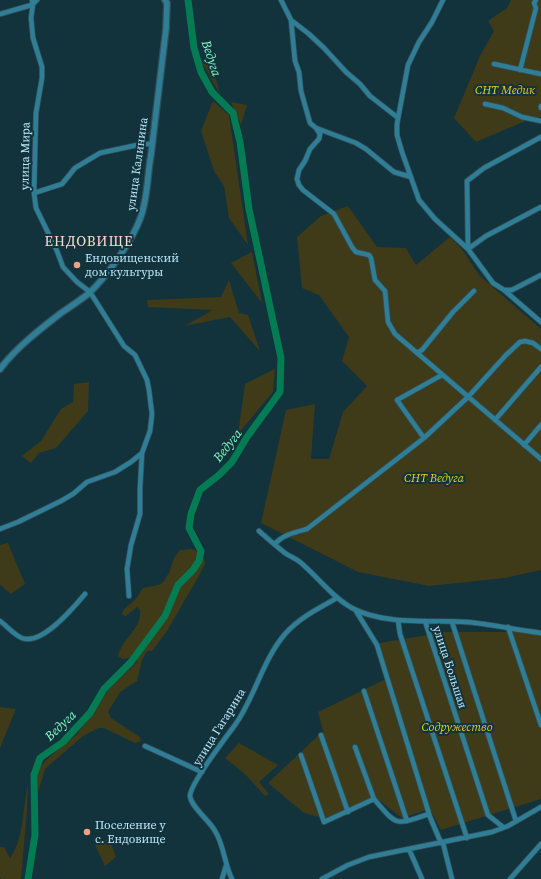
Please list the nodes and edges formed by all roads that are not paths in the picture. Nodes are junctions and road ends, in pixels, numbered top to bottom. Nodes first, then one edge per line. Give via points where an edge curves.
1 (165, 0) edge
2 (280, 0) edge
3 (443, 0) edge
4 (536, 0) edge
5 (34, 1) edge
6 (0, 14) edge
7 (290, 20) junction
8 (494, 64) dead end
9 (520, 70) junction
10 (541, 74) edge
11 (485, 104) dead end
12 (397, 116) junction
13 (541, 121) edge
14 (316, 128) junction
15 (541, 137) edge
16 (152, 144) junction
17 (411, 177) junction
18 (34, 194) junction
19 (541, 206) edge
20 (468, 249) junction
21 (541, 275) edge
22 (504, 290) junction
23 (474, 291) dead end
24 (90, 292) junction
25 (541, 322) edge
26 (541, 349) edge
27 (417, 353) junction
28 (541, 367) edge
29 (0, 369) edge
30 (442, 375) junction
31 (468, 397) junction
32 (495, 420) junction
33 (541, 425) edge
34 (424, 438) junction
35 (524, 445) junction
36 (142, 452) junction
37 (541, 459) edge
38 (0, 529) edge
39 (259, 531) dead end
40 (275, 544) junction
41 (86, 594) dead end
42 (129, 596) dead end
43 (337, 598) junction
44 (355, 610) junction
45 (398, 620) junction
46 (0, 621) edge
47 (425, 621) junction
48 (452, 622) junction
49 (508, 627) junction
50 (541, 633) edge
51 (364, 691) dead end
52 (541, 725) edge
53 (321, 735) dead end
54 (145, 746) dead end
55 (355, 747) dead end
56 (301, 754) dead end
57 (202, 772) junction
58 (374, 799) junction
59 (541, 806) edge
60 (348, 812) junction
61 (429, 814) junction
62 (407, 821) junction
63 (516, 821) junction
64 (503, 827) junction
65 (467, 838) junction
66 (442, 843) junction
67 (541, 844) edge
68 (409, 849) junction
69 (226, 866) junction
70 (222, 879) edge
71 (232, 879) edge
72 (322, 879) edge
73 (422, 879) edge
74 (452, 879) edge
75 (510, 879) edge

1 - 16 street, улица Калинина via 166,29
2 - 7 street
3 - 12 street via 408,65
4 - 9 street
5 - 6 street, улица Мира via 28,6
5 - 18 street, улица Мира via 31,18 33,38 42,67 36,113
7 - 12 street via 319,43 370,96
7 - 14 street via 292,48 303,97 310,123
8 - 9 street
9 - 10 street
11 - 13 street
12 - 17 street via 397,135
14 - 17 street via 356,143 394,172
14 - 27 street via 320,134 319,139 310,149 298,174 299,185 334,214 356,252 369,255 375,280 385,291 388,322 395,334
15 - 20 street via 484,168 468,181
16 - 18 street via 100,153 75,168 62,184
16 - 24 street, улица Калинина via 144,206 140,218 123,250
17 - 20 street via 419,200 435,219
18 - 24 street, улица Мира via 36,208 63,267
19 - 20 street via 486,236
20 - 22 street via 493,283
21 - 22 street via 512,290
22 - 25 street
23 - 27 street
24 - 29 street, улица Калинина via 33,336
24 - 36 street, улица Мира via 124,346 135,355 147,380 152,414 150,431
26 - 31 street via 533,343 520,342
27 - 30 street
28 - 32 street
30 - 31 street
30 - 34 street via 397,400
31 - 32 street
31 - 34 street
32 - 35 street
33 - 35 street
34 - 40 street via 307,529 278,540
35 - 37 street
36 - 38 street via 115,472 87,482 61,501
36 - 42 street via 140,514 127,569
39 - 40 street
40 - 43 street via 299,561
41 - 46 street via 43,635 33,639 21,638
43 - 44 street
43 - 57 street, улица Гагарина via 299,622 276,645 246,709
44 - 45 street via 370,616
44 - 61 street via 377,645
45 - 47 street
45 - 65 street via 400,634
47 - 48 street
47 - 64 street, улица Большая via 488,815
48 - 49 street
48 - 63 street
49 - 50 street
49 - 52 street
51 - 62 street
53 - 60 street
54 - 57 street
55 - 58 street
56 - 60 street via 324,822
57 - 69 street, улица Гагарина via 190,797 215,830
58 - 60 street
58 - 62 street via 397,822
59 - 63 street
61 - 62 street
61 - 66 street
63 - 64 street
64 - 65 street
65 - 66 street
66 - 68 street
66 - 74 street
67 - 75 street
68 - 72 street via 369,857
68 - 73 street
69 - 70 street
69 - 71 street, улица Гагарина

